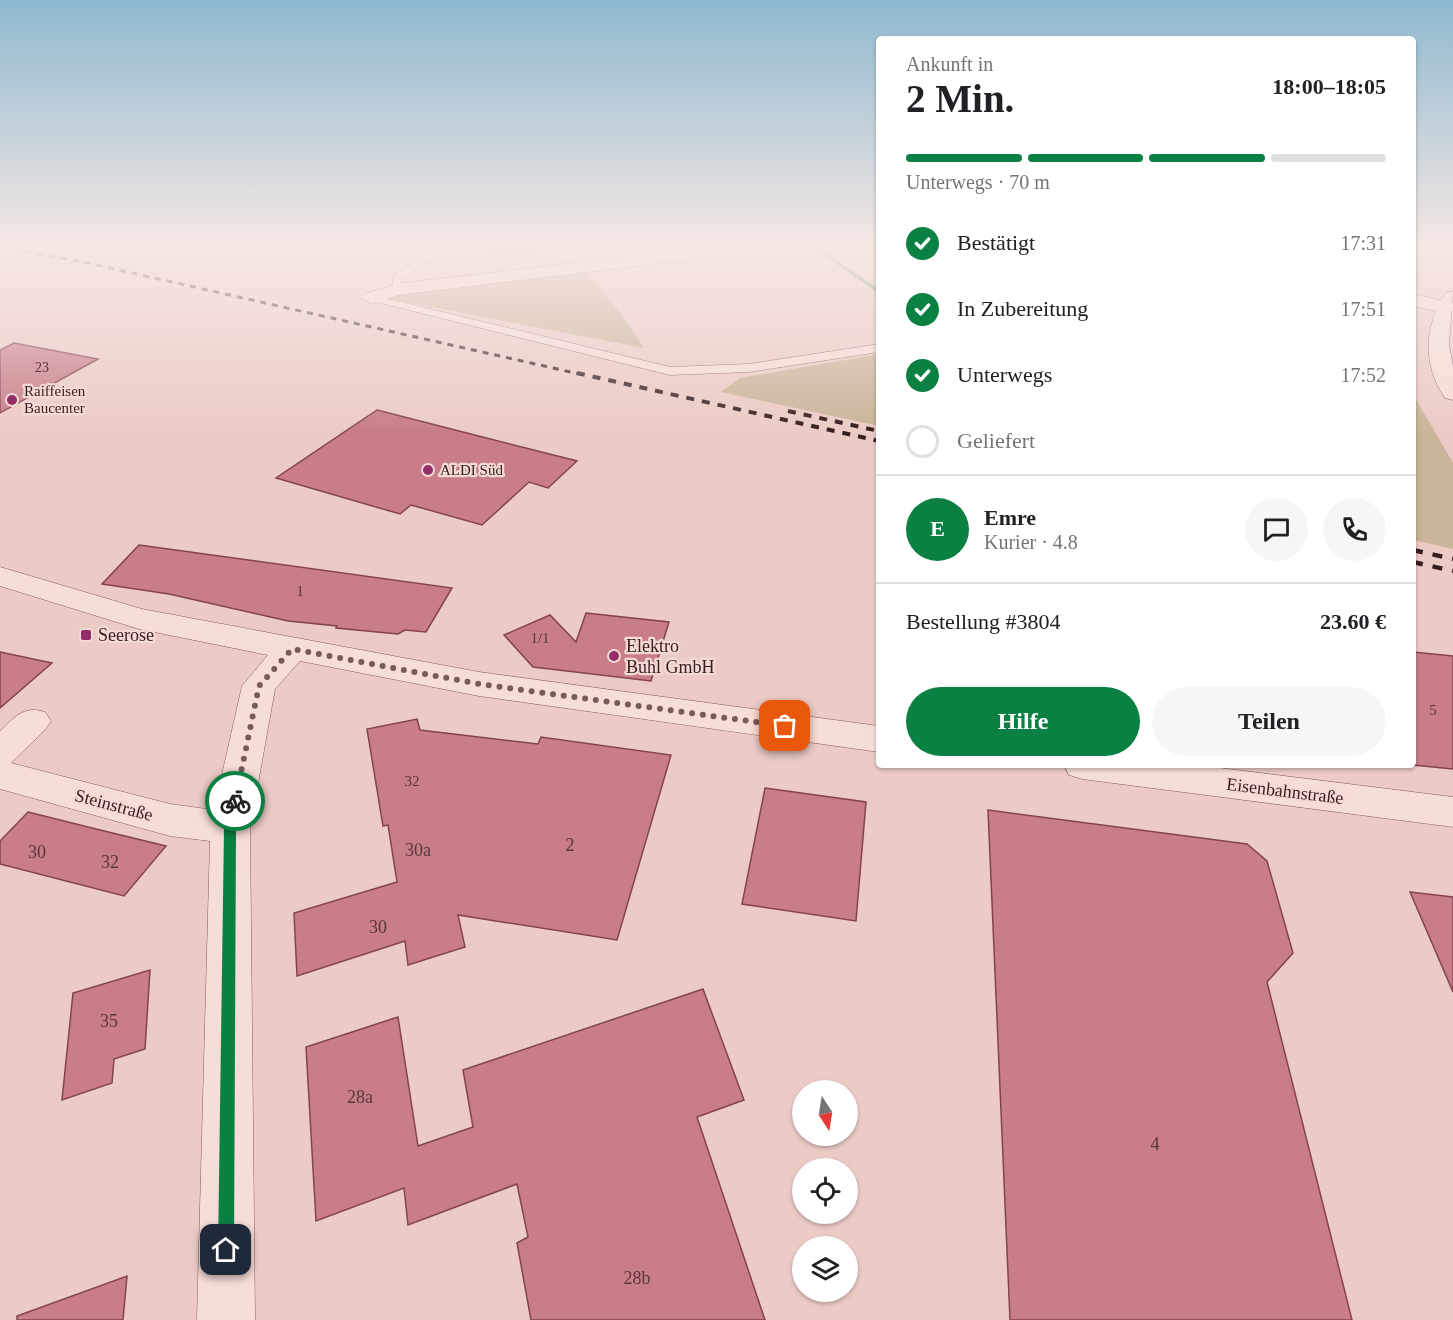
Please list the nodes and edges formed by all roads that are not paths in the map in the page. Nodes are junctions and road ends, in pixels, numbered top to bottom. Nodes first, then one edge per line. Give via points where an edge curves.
1 (415, 309) edge
2 (1447, 309) edge
3 (876, 348) edge
4 (1453, 393) edge
5 (0, 576) edge
6 (292, 649) junction
7 (33, 721) dead end
8 (876, 739) edge
9 (0, 753) edge
10 (1106, 768) edge
11 (0, 775) edge
12 (1453, 812) edge
13 (230, 828) junction
14 (226, 1320) edge

1 - 3 lane via 670,371 741,370 832,352
2 - 4 street via 1439,324 1437,345 1444,376
5 - 6 street via 139,618
6 - 8 street via 479,684
6 - 13 street via 259,686
7 - 9 street
10 - 12 street, Eisenbahnstraße
11 - 13 street, Steinstraße via 170,820
13 - 14 street

